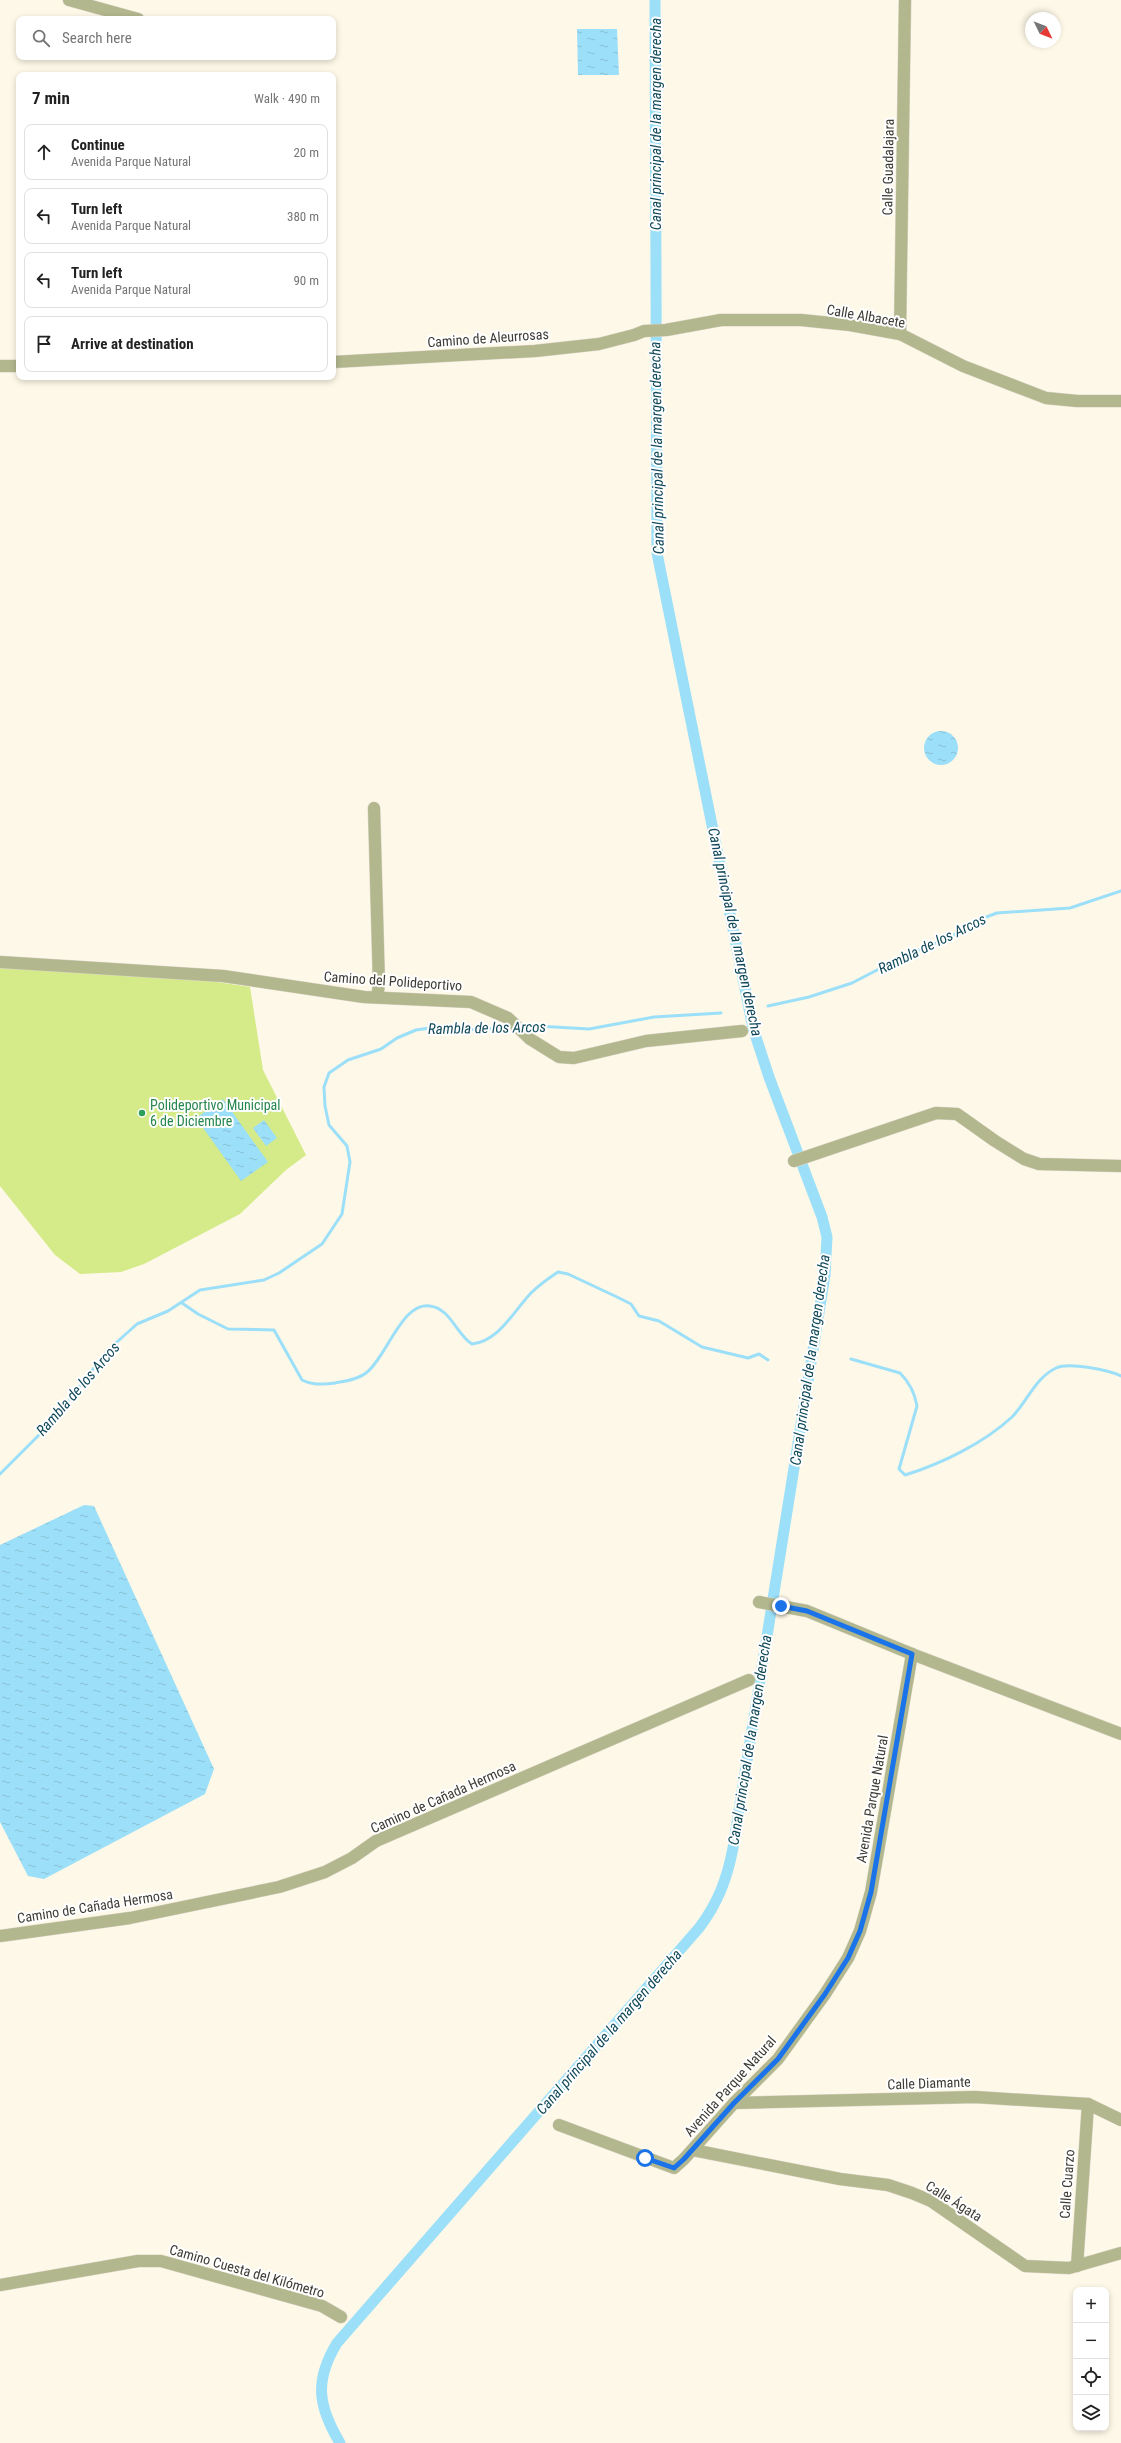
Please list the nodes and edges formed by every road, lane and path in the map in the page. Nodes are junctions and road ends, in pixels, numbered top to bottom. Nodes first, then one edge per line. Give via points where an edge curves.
1 (69, 0) edge
2 (904, 0) edge
3 (127, 16) edge
4 (646, 330) joint
5 (900, 334) junction
6 (336, 362) edge
7 (0, 366) edge
8 (16, 366) edge
9 (1121, 401) edge
10 (374, 808) dead end
11 (0, 962) edge
12 (377, 997) junction
13 (742, 1031) dead end
14 (794, 1161) dead end
15 (1121, 1166) edge
16 (761, 1602) dead end
17 (912, 1654) junction
18 (749, 1680) dead end
19 (1121, 1734) edge
20 (0, 1936) edge
21 (734, 2103) junction
22 (1088, 2104) junction
23 (1121, 2120) edge
24 (559, 2125) dead end
25 (693, 2150) junction
26 (1121, 2254) edge
27 (1077, 2266) junction
28 (0, 2285) edge
29 (342, 2317) dead end

1 - 3 street
2 - 5 street, Calle Guadalajara
4 - 5 street, Calle Albacete via 666,330 721,320 801,320
4 - 6 street, Camino de Aleurrosas via 634,336 599,344 524,352
5 - 9 street, Calle Albacete via 964,366 1046,398
7 - 8 street
10 - 12 street via 379,985
11 - 12 street, Camino del Polideportivo via 223,976
12 - 13 street, Camino del Polideportivo via 471,1002 508,1018 530,1039 559,1057 574,1058 646,1042
14 - 15 street via 936,1113 956,1114 1018,1155 1039,1164
16 - 17 street via 807,1611
17 - 19 street
17 - 21 street, Avenida Parque Natural via 872,1885 860,1931 848,1958 825,1994 778,2059
18 - 20 street, Camino de Cañada Hermosa via 376,1841 352,1858 325,1872 278,1886 130,1918
21 - 22 street, Calle Diamante via 975,2097
21 - 25 street, Avenida Parque Natural
22 - 23 street, Calle Diamante
22 - 27 street, Calle Cuarzo
24 - 25 street, Avenida Parque Natural via 674,2168
25 - 27 street, Calle Ágata via 900,2189 931,2201 1025,2266
26 - 27 street, Calle Ágata
28 - 29 street, Camino Cuesta del Kilómetro via 138,2261 161,2261 322,2306

